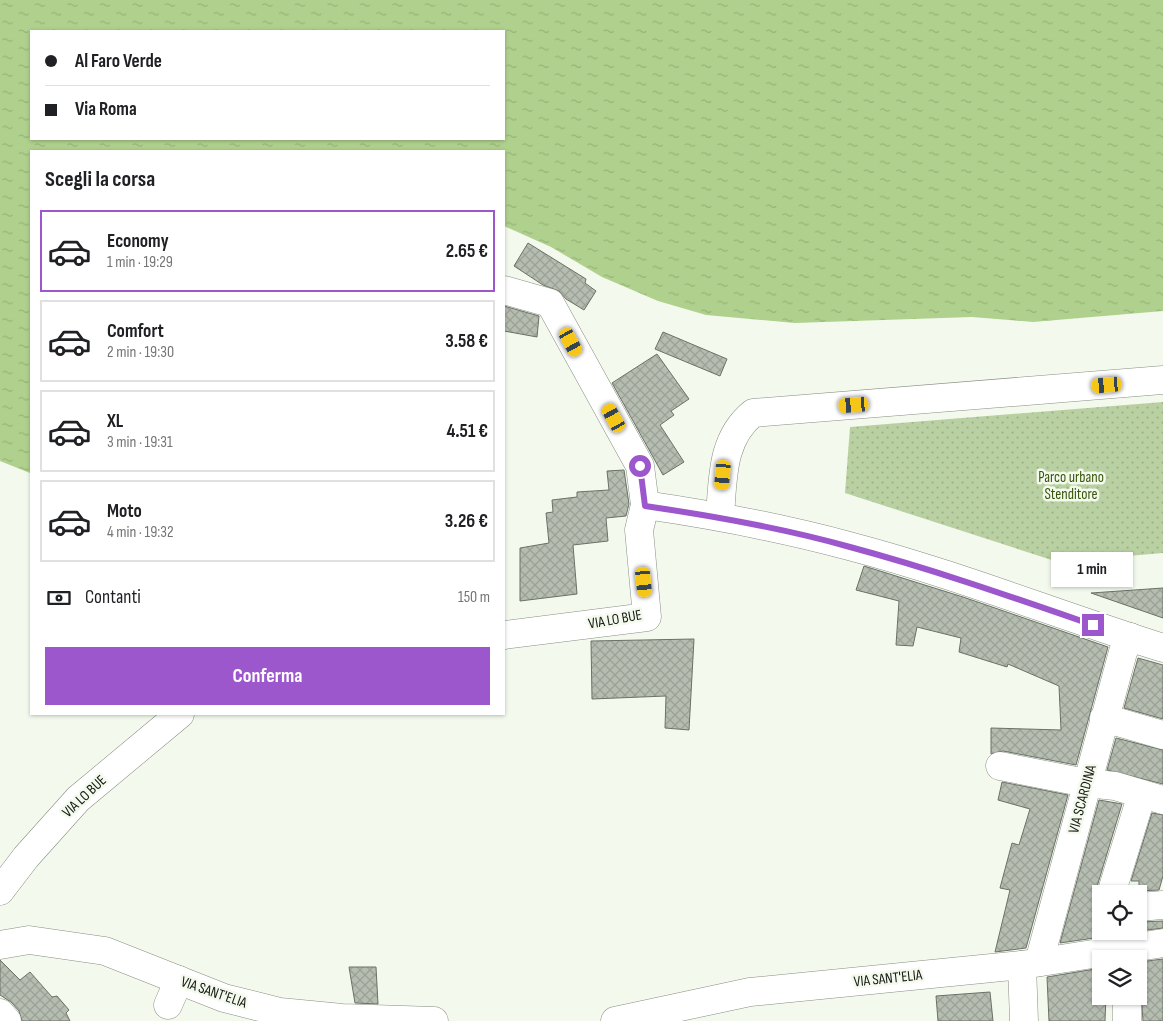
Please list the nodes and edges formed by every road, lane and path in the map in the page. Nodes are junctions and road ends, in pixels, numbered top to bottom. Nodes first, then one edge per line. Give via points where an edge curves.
1 (505, 290) edge
2 (1163, 380) edge
3 (645, 506) junction
4 (720, 516) junction
5 (505, 635) edge
6 (1130, 638) junction
7 (1163, 648) edge
8 (179, 715) edge
9 (1104, 718) junction
10 (1163, 735) edge
11 (1000, 766) dead end
12 (1086, 783) junction
13 (1152, 797) edge
14 (1115, 885) edge
15 (0, 891) edge
16 (1163, 905) edge
17 (1147, 906) edge
18 (1163, 943) edge
19 (0, 946) edge
20 (1139, 950) edge
21 (1092, 957) edge
22 (1030, 963) junction
23 (178, 980) junction
24 (168, 1005) dead end
25 (1128, 1005) edge
26 (225, 1010) edge
27 (0, 1013) edge
28 (7, 1021) edge
29 (434, 1021) edge
30 (615, 1021) edge
31 (1024, 1021) edge
32 (1127, 1021) edge

1 - 3 street via 550,303 640,466
2 - 4 street via 753,414 741,422 732,437 725,459
3 - 4 street
3 - 5 street, VIA LO BUE via 639,530 647,617
4 - 6 street via 849,546 964,580
6 - 7 street
6 - 9 street, VIA SCARDINA
8 - 15 street, VIA LO BUE via 78,799
9 - 10 street
9 - 12 street, VIA SCARDINA
11 - 12 street
12 - 13 street via 1115,786
12 - 22 street, VIA SCARDINA
13 - 14 street
16 - 17 street
18 - 20 street, VIA SANT'ELIA
19 - 23 street, VIA SANT'ELIA via 30,940 105,951
21 - 22 street, VIA SANT'ELIA
22 - 30 street, VIA SANT'ELIA via 750,992
22 - 31 street, VIA SCARDINA
23 - 24 street
23 - 26 street, VIA SANT'ELIA
25 - 32 street
26 - 29 street, VIA SANT'ELIA
27 - 28 street

